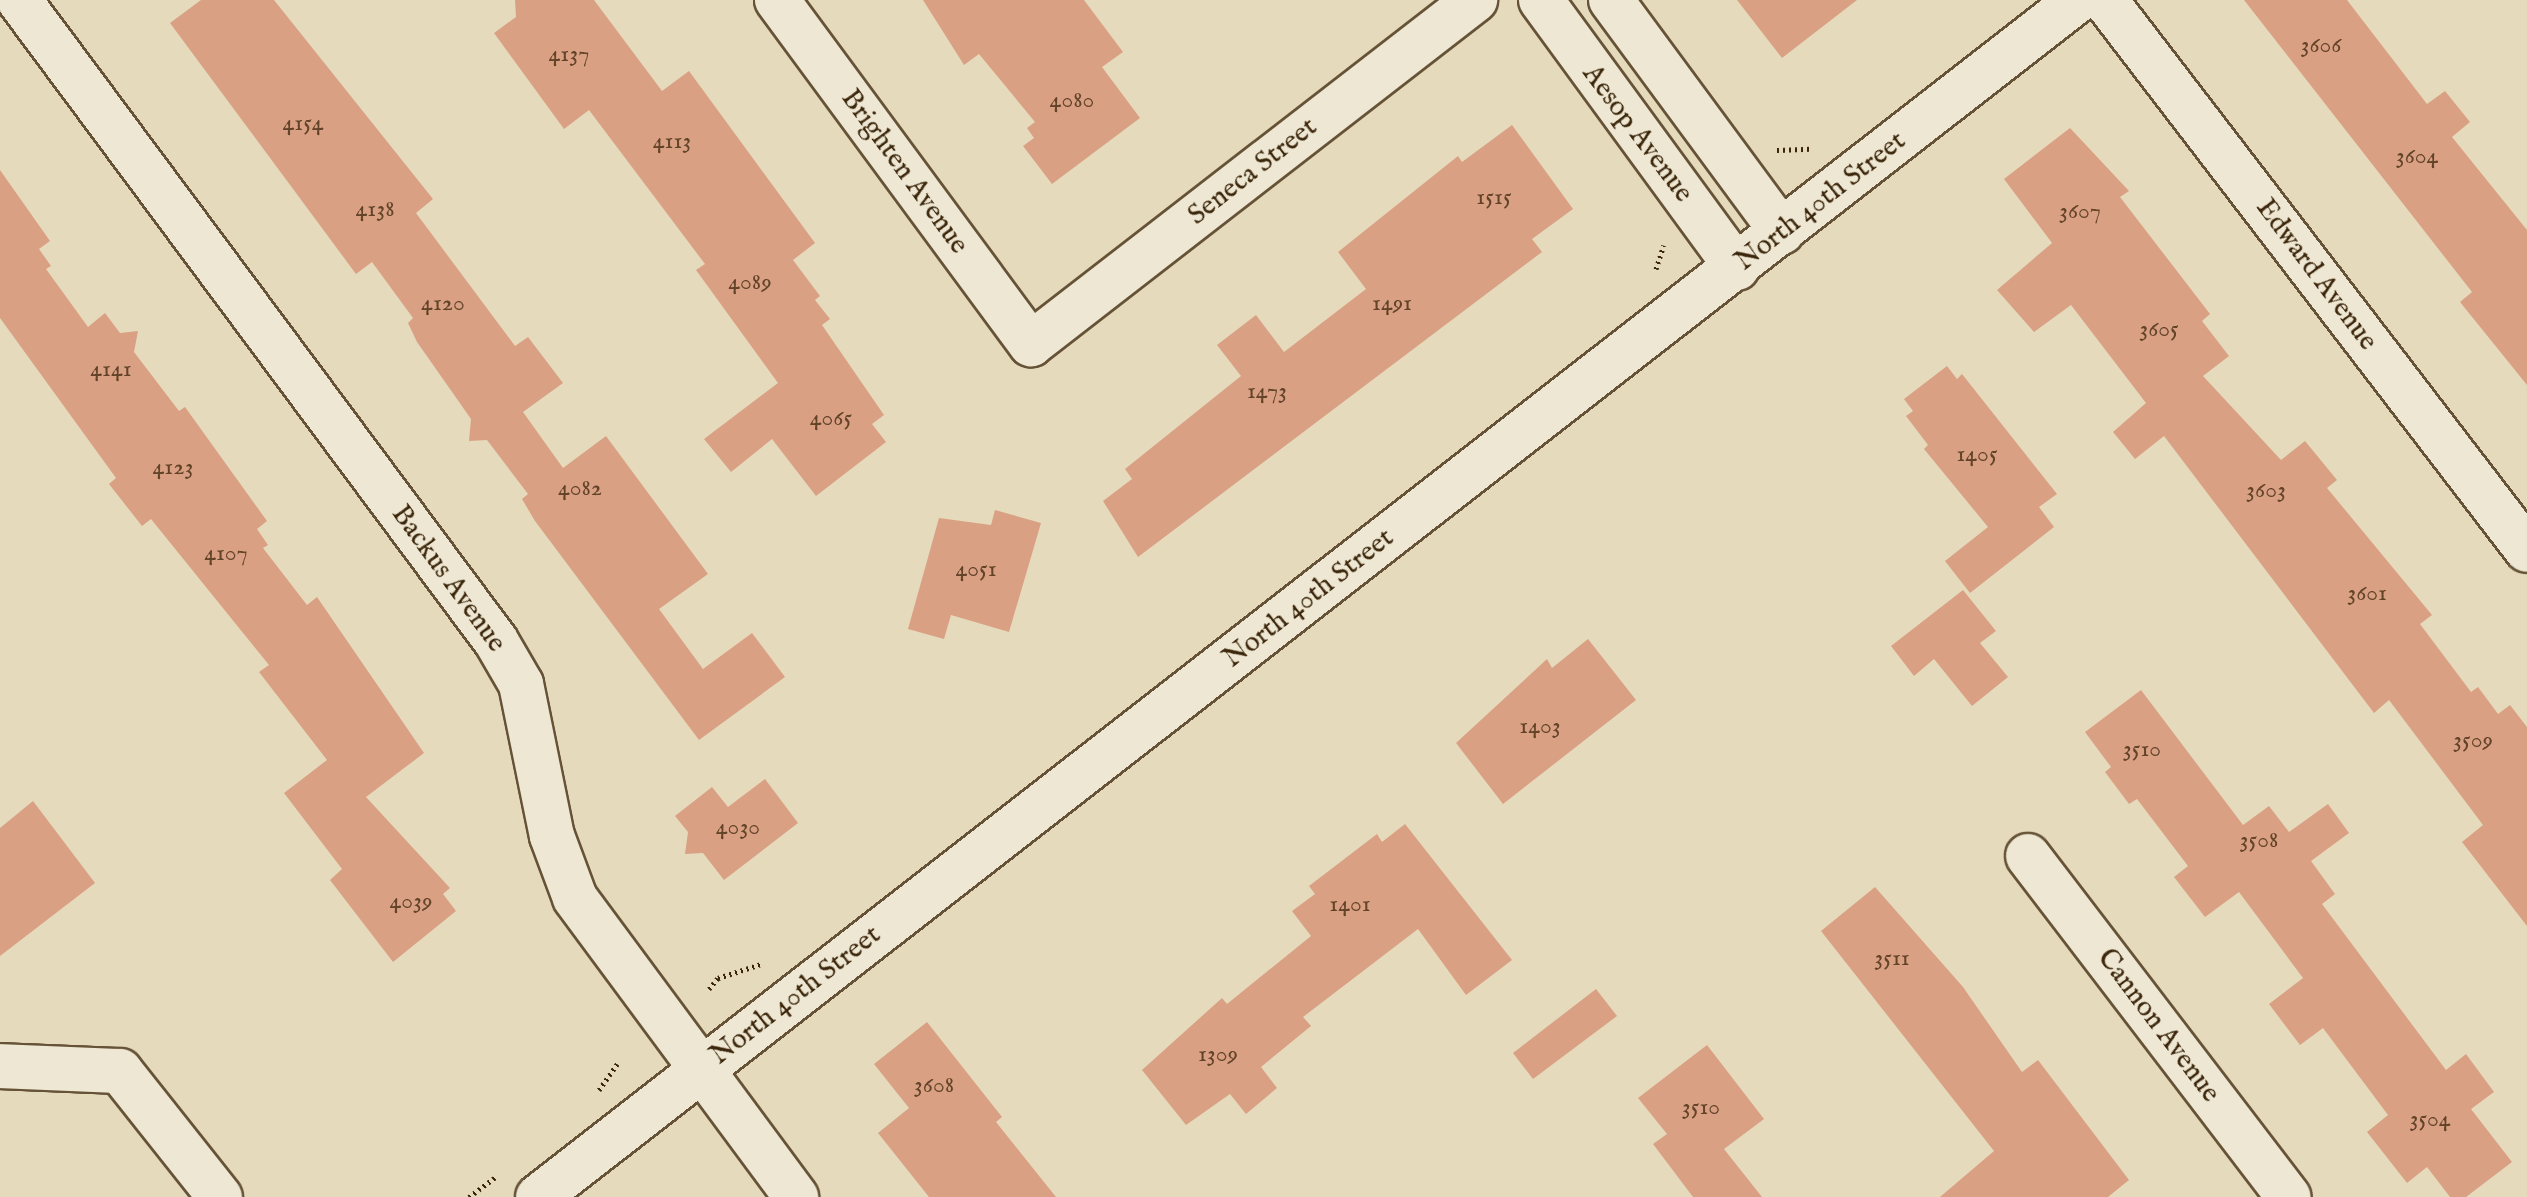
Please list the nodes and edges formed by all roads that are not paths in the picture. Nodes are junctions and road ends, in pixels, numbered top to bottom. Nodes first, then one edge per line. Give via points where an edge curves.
1 (19, 0) edge
2 (777, 0) edge
3 (1475, 0) edge
4 (1541, 0) edge
5 (1611, 0) edge
6 (2078, 0) edge
7 (2105, 0) edge
8 (1782, 232) junction
9 (1737, 268) junction
10 (1031, 344) joint
11 (2527, 550) edge
12 (2028, 856) dead end
13 (0, 1066) edge
14 (700, 1071) junction
15 (220, 1197) edge
16 (538, 1197) edge
17 (796, 1197) edge
18 (2289, 1197) edge

1 - 14 street, Backus Avenue via 496,641 521,684 552,836 575,898
2 - 10 street, Brighten Avenue
3 - 10 street, Seneca Street
4 - 9 street, Aesop Avenue
5 - 8 street, Aesop Avenue
6 - 8 street, North 40th Street
7 - 11 street, Edward Avenue
8 - 9 street, North 40th Street
9 - 14 street, North 40th Street
12 - 18 street, Cannon Avenue
13 - 15 street via 120,1071
14 - 16 street, North 40th Street
14 - 17 street, Backus Avenue

